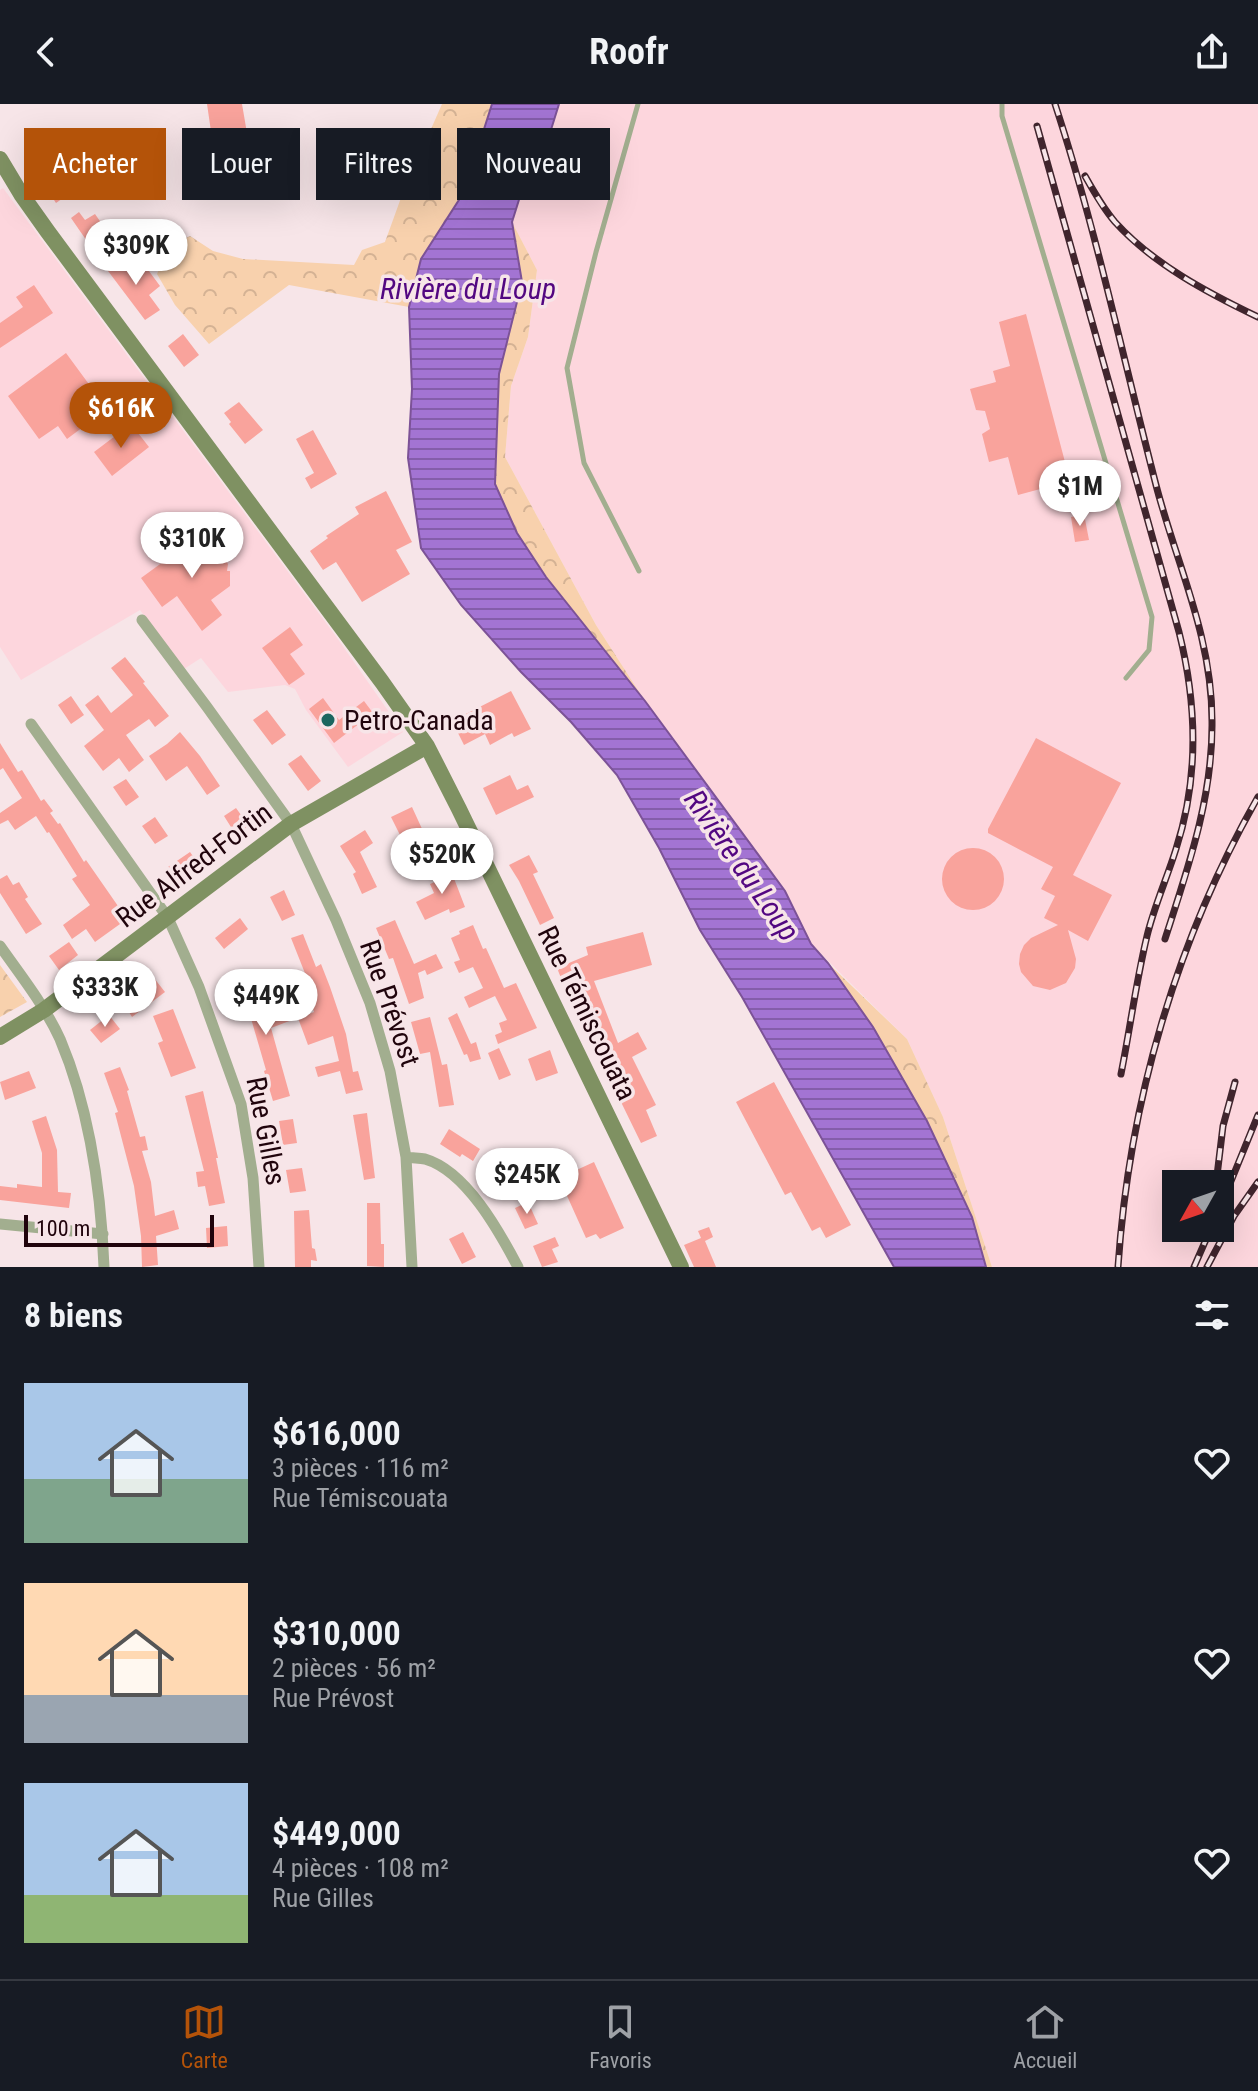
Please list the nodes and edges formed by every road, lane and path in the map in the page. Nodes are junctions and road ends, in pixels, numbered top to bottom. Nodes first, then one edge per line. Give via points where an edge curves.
1 (638, 104) edge
2 (1002, 104) edge
3 (1, 165) edge
4 (639, 571) dead end
5 (142, 620) dead end
6 (1126, 678) dead end
7 (31, 724) dead end
8 (427, 746) junction
9 (291, 824) junction
10 (168, 918) junction
11 (0, 946) edge
12 (44, 1010) junction
13 (0, 1037) edge
14 (406, 1157) junction
15 (0, 1224) edge
16 (103, 1234) junction
17 (104, 1267) edge
18 (259, 1267) edge
19 (412, 1267) edge
20 (518, 1267) edge
21 (681, 1267) edge

1 - 4 lane via 567,368 584,463
2 - 6 lane via 1152,617 1149,650
3 - 8 main road, Rue Témiscouata
5 - 9 street, Rue Prévost
7 - 10 street, Rue Gilles
8 - 9 main road, Rue Alfred-Fortin
8 - 21 main road, Rue Témiscouata
9 - 10 main road, Rue Alfred-Fortin
9 - 14 street, Rue Prévost via 370,1003
10 - 12 main road, Rue Alfred-Fortin
10 - 18 street, Rue Gilles via 241,1104
11 - 12 street
12 - 13 main road, Rue Alfred-Fortin
12 - 16 street via 83,1109
14 - 19 street, Rue Prévost
14 - 20 street via 426,1159 450,1172 474,1196
15 - 16 street
16 - 17 street

